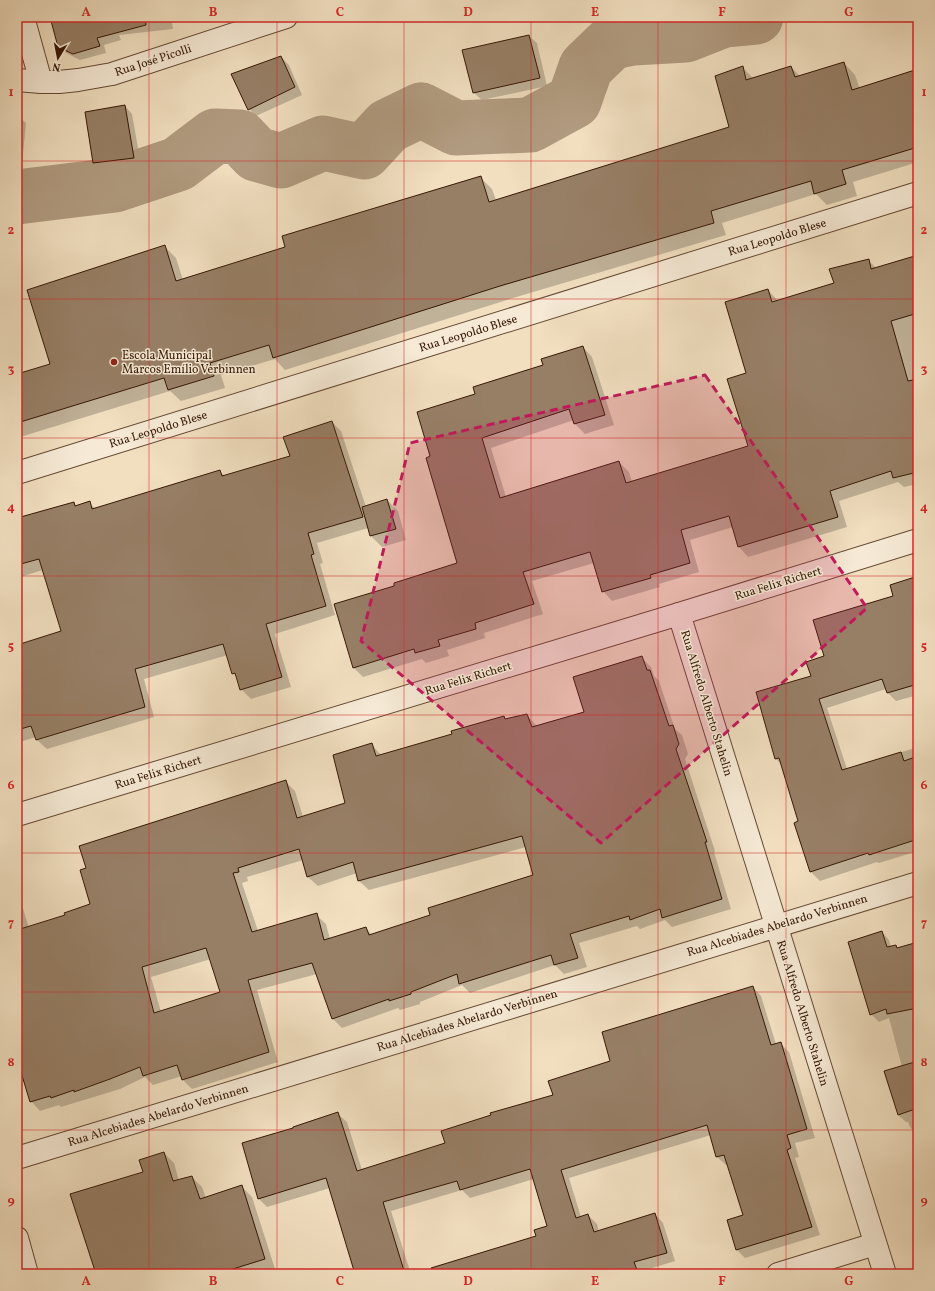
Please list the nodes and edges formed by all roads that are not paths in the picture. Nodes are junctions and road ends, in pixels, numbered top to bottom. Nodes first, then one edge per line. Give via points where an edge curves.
1 (22, 17) edge
2 (286, 17) edge
3 (17, 80) edge
4 (41, 82) junction
5 (918, 193) edge
6 (17, 473) edge
7 (918, 540) edge
8 (679, 614) junction
9 (17, 815) edge
10 (918, 883) edge
11 (776, 926) junction
12 (17, 1158) edge
13 (17, 1238) edge
14 (875, 1244) junction
15 (27, 1274) edge
16 (778, 1274) edge
17 (884, 1274) edge

1 - 4 street
2 - 4 street, Rua José Picolli via 112,74 78,80
3 - 4 street, Rua José Picolli
5 - 6 street, Rua Leopoldo Blese
7 - 8 street, Rua Felix Richert
8 - 9 street, Rua Felix Richert
8 - 11 street, Rua Alfredo Alberto Stahelin
10 - 11 street, Rua Alcebiades Abelardo Verbinnen
11 - 12 street, Rua Alcebiades Abelardo Verbinnen
11 - 14 street, Rua Alfredo Alberto Stahelin
13 - 15 street
14 - 16 street
14 - 17 street, Rua Alfredo Alberto Stahelin

